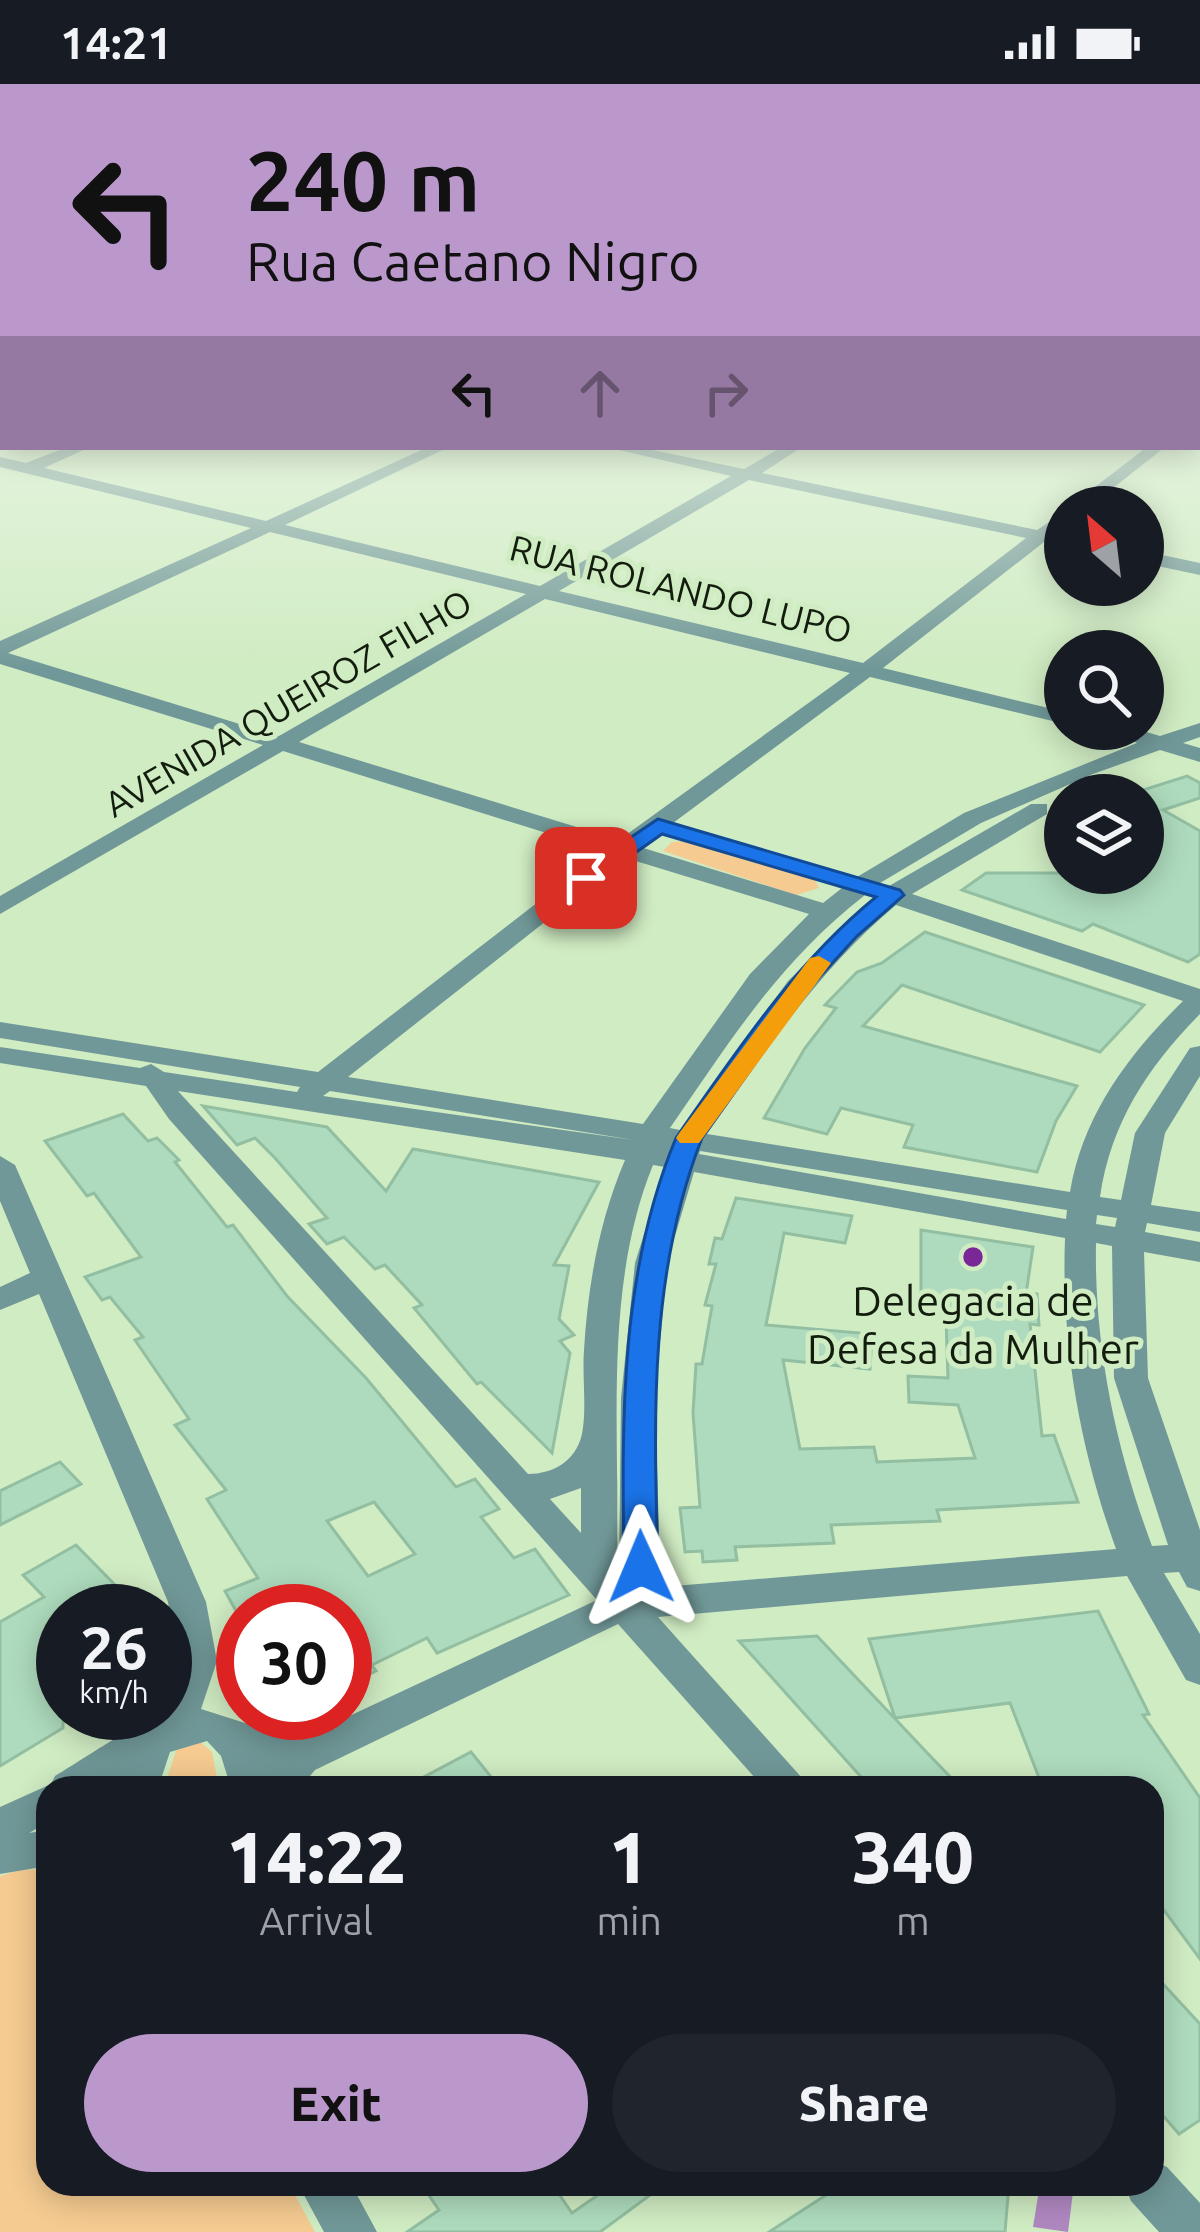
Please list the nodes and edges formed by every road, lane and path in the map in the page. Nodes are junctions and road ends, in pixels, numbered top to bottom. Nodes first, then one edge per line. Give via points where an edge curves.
1 (394, 468) edge
2 (723, 468) edge
3 (756, 468) edge
4 (26, 469) joint
5 (748, 473) junction
6 (0, 479) edge
7 (268, 526) junction
8 (1044, 536) edge
9 (1044, 544) edge
10 (1164, 561) edge
11 (1200, 569) edge
12 (545, 593) junction
13 (0, 653) edge
14 (866, 671) junction
15 (1044, 713) edge
16 (285, 743) junction
17 (1191, 745) edge
18 (1121, 774) edge
19 (1044, 808) edge
20 (658, 826) junction
21 (623, 848) junction
22 (862, 886) junction
23 (892, 895) junction
24 (0, 906) edge
25 (827, 912) junction
26 (1200, 999) edge
27 (0, 1030) edge
28 (1200, 1054) edge
29 (0, 1055) edge
30 (152, 1066) junction
31 (311, 1093) junction
32 (646, 1144) junction
33 (685, 1149) junction
34 (0, 1165) edge
35 (1082, 1218) junction
36 (1200, 1222) edge
37 (1130, 1225) junction
38 (1200, 1252) edge
39 (48, 1277) junction
40 (0, 1300) edge
41 (596, 1442) junction
42 (514, 1487) junction
43 (1138, 1558) junction
44 (1195, 1567) edge
45 (611, 1592) junction
46 (1200, 1670) edge
47 (216, 1726) edge
48 (233, 1740) edge
49 (239, 1740) edge
50 (153, 1741) junction
51 (288, 1773) edge
52 (91, 1776) edge
53 (141, 1776) edge
54 (249, 1776) edge
55 (779, 1776) edge
56 (36, 1808) edge
57 (0, 1828) edge
58 (36, 1850) edge
59 (0, 1856) edge
60 (330, 2196) edge
61 (1160, 2196) edge
62 (352, 2232) edge
63 (1193, 2232) edge

1 - 7 street
2 - 5 street
3 - 5 street, AVENIDA QUEIROZ FILHO
4 - 6 street
4 - 7 street, RUA ROLANDO LUPO
5 - 8 street
5 - 12 street, AVENIDA QUEIROZ FILHO
7 - 12 street, RUA ROLANDO LUPO
7 - 13 street
9 - 14 street
10 - 11 street
12 - 14 street, RUA ROLANDO LUPO
12 - 16 street, AVENIDA QUEIROZ FILHO
13 - 16 street
14 - 15 street, RUA ROLANDO LUPO
14 - 20 street
16 - 21 street
16 - 24 street, AVENIDA QUEIROZ FILHO
17 - 18 street
17 - 22 street via 1037,788
19 - 23 street
20 - 21 street
20 - 22 street
21 - 25 street
21 - 31 street
22 - 23 street
22 - 25 street
23 - 26 street
23 - 33 street via 797,987
25 - 32 street via 775,962
26 - 35 street via 1157,1041 1104,1122
27 - 30 street
28 - 37 street via 1150,1133
29 - 30 street
30 - 31 street
30 - 42 street
31 - 32 street
32 - 33 street
32 - 41 street via 598,1332
33 - 35 street
33 - 45 street via 651,1263 638,1398 641,1567
34 - 39 street
35 - 37 street
35 - 43 street via 1081,1343
36 - 37 street
37 - 38 street
37 - 44 street via 1131,1378
39 - 40 street
39 - 50 street via 187,1603 197,1666
41 - 42 street via 579,1475 550,1489
41 - 45 street
42 - 45 street
43 - 44 street
43 - 45 street
43 - 46 street
45 - 51 street
45 - 55 street
47 - 50 street via 182,1726
48 - 54 street
49 - 51 street
50 - 52 street
50 - 53 street
56 - 57 street
58 - 59 street
60 - 62 street
61 - 63 street

